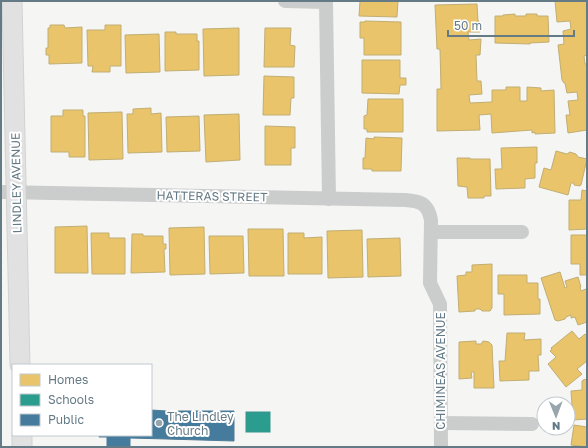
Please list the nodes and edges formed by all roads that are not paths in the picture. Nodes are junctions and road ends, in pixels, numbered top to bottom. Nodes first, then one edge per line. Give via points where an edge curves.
1 (12, 1) edge
2 (285, 1) edge
3 (326, 2) edge
4 (9, 192) edge
5 (329, 199) junction
6 (422, 203) joint
7 (431, 232) junction
8 (522, 232) dead end
9 (20, 364) edge
10 (441, 423) junction
11 (532, 424) dead end
12 (22, 436) edge
13 (22, 447) edge
14 (441, 447) edge

1 - 4 main road, LINDLEY AVENUE
2 - 3 street
3 - 5 street
4 - 5 street, HATTERAS STREET
4 - 9 main road, LINDLEY AVENUE
5 - 6 street, HATTERAS STREET
6 - 7 street, CHIMINEAS AVENUE via 430,214
7 - 8 street
7 - 10 street, CHIMINEAS AVENUE via 430,283 440,304
10 - 11 street
10 - 14 street, CHIMINEAS AVENUE
12 - 13 main road

